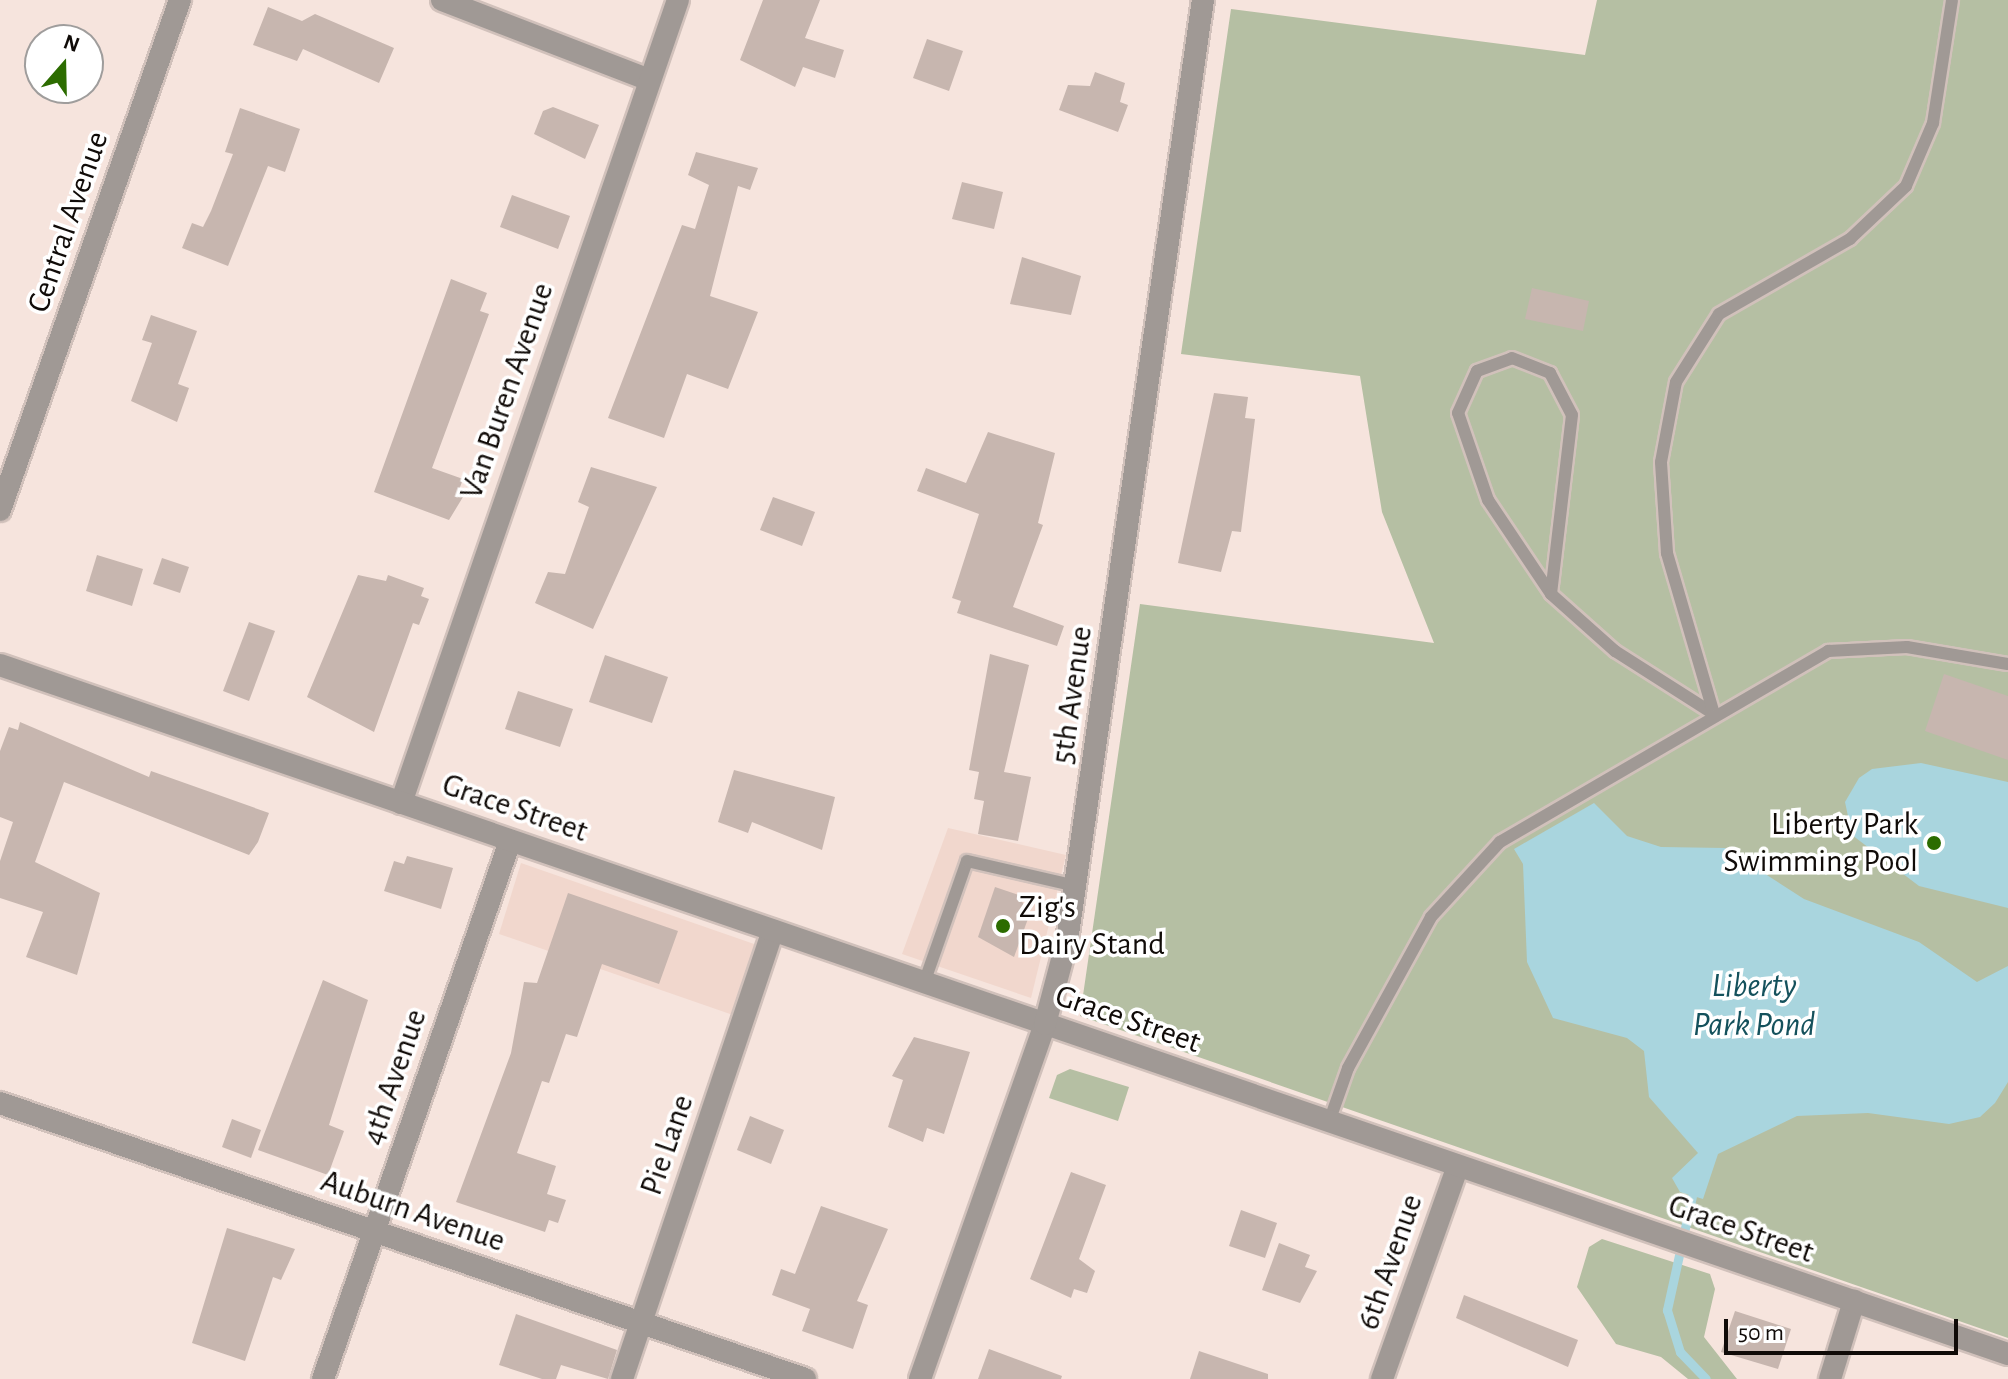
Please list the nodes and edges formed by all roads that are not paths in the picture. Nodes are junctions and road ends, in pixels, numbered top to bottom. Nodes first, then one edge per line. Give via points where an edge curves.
1 (180, 0) edge
2 (442, 0) edge
3 (678, 0) edge
4 (1203, 0) edge
5 (1952, 0) edge
6 (647, 79) junction
7 (0, 510) edge
8 (1551, 594) junction
9 (2008, 664) edge
10 (0, 665) edge
11 (1714, 714) junction
12 (401, 803) junction
13 (510, 841) junction
14 (1076, 886) junction
15 (773, 931) junction
16 (924, 983) junction
17 (1045, 1024) junction
18 (0, 1103) edge
19 (1329, 1122) junction
20 (1458, 1166) junction
21 (374, 1231) junction
22 (1854, 1301) junction
23 (641, 1323) junction
24 (2008, 1354) edge
25 (323, 1379) edge
26 (622, 1379) edge
27 (805, 1379) edge
28 (920, 1379) edge
29 (1382, 1379) edge
30 (1830, 1379) edge

1 - 7 street, Central Avenue
2 - 6 street
3 - 6 street, Van Buren Avenue
4 - 14 street, 5th Avenue
5 - 11 lane via 1933,123 1906,186 1850,239 1719,314 1676,382 1661,462 1667,553
6 - 12 street, Van Buren Avenue
8 - 8 lane via 1488,500 1463,437 1463,391 1494,361 1512,358 1550,373 1572,415
8 - 11 lane via 1602,641
9 - 11 lane via 1907,647 1852,646 1801,663
10 - 12 street, Grace Street
11 - 19 lane via 1500,842 1451,889 1348,1068
12 - 13 street, Grace Street
13 - 15 street, Grace Street
13 - 21 street, 4th Avenue
14 - 16 lane via 967,861
14 - 17 street, 5th Avenue
15 - 16 street, Grace Street
15 - 23 street, Pie Lane
16 - 17 street, Grace Street
17 - 19 street, Grace Street
17 - 28 street, 5th Avenue
18 - 21 street, Auburn Avenue
19 - 20 street, Grace Street
20 - 22 street, Grace Street
20 - 29 street, 6th Avenue
21 - 23 street, Auburn Avenue
21 - 25 street, 4th Avenue
22 - 24 street, Grace Street
22 - 30 street
23 - 26 street, Pie Lane
23 - 27 street, Auburn Avenue

